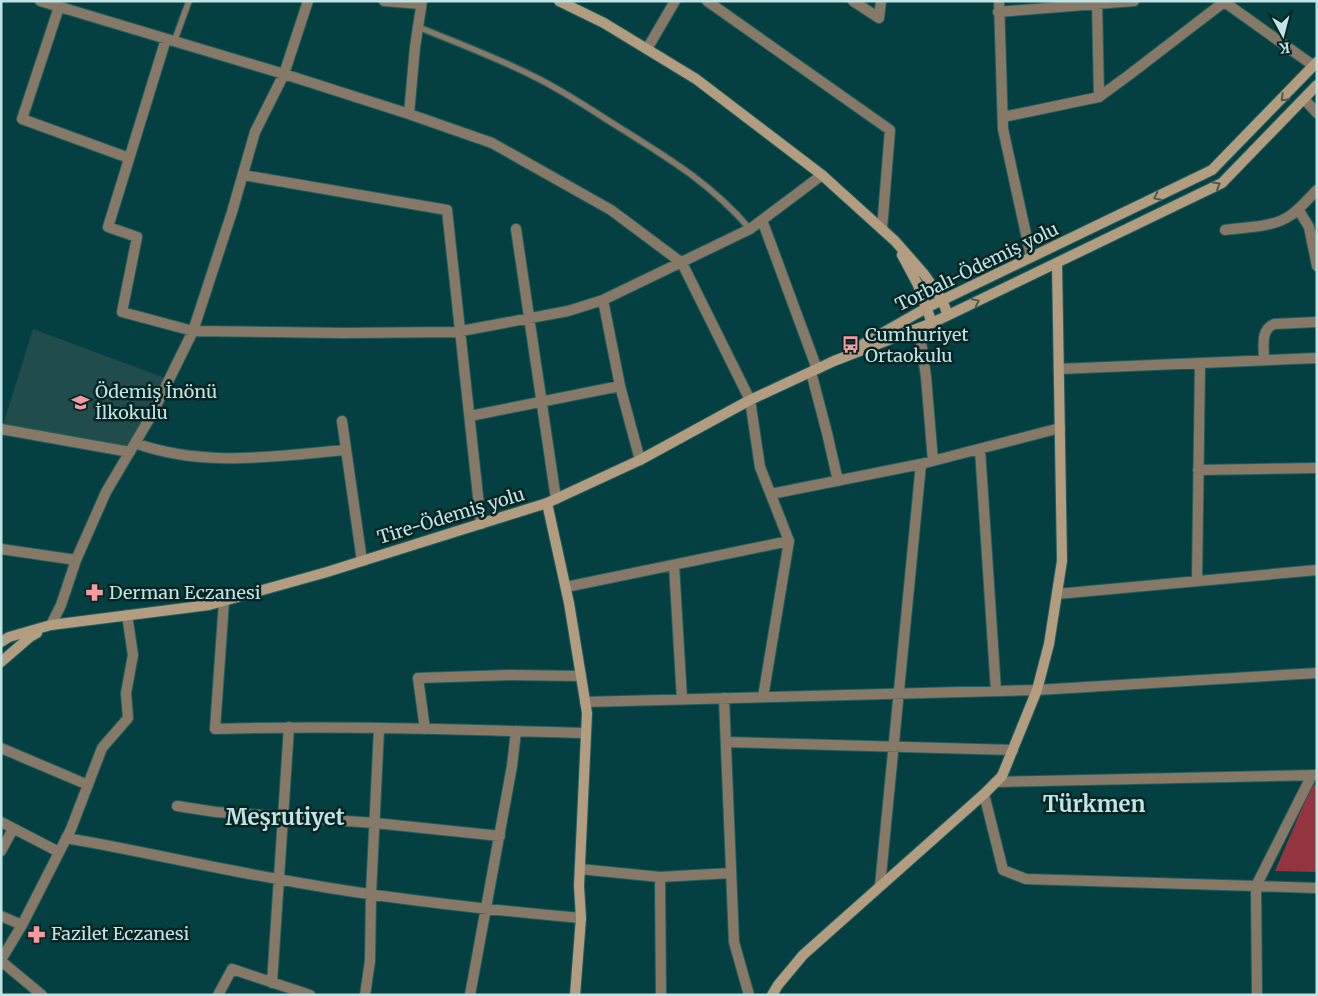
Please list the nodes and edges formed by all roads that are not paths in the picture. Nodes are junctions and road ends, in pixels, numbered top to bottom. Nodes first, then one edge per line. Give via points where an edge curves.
1 (40, 1) edge
2 (189, 1) edge
3 (308, 1) edge
4 (384, 1) edge
5 (559, 1) edge
6 (675, 1) edge
7 (707, 1) edge
8 (853, 1) edge
9 (880, 1) edge
10 (999, 1) edge
11 (1134, 1) edge
12 (1224, 2) edge
13 (422, 3) edge
14 (1097, 3) edge
15 (58, 7) junction
16 (998, 12) junction
17 (418, 27) junction
18 (170, 40) junction
19 (647, 49) junction
20 (1315, 64) edge
21 (284, 74) junction
22 (1317, 85) edge
23 (1099, 96) junction
24 (1304, 99) junction
25 (1317, 113) edge
26 (409, 114) junction
27 (1003, 117) junction
28 (129, 158) junction
29 (242, 174) junction
30 (822, 175) junction
31 (1317, 190) edge
32 (1298, 209) junction
33 (762, 220) junction
34 (516, 229) dead end
35 (750, 229) junction
36 (882, 229) junction
37 (1224, 230) dead end
38 (895, 241) junction
39 (1031, 257) junction
40 (682, 263) junction
41 (1057, 263) junction
42 (1317, 266) edge
43 (603, 300) junction
44 (942, 300) junction
45 (926, 308) junction
46 (948, 315) junction
47 (530, 318) junction
48 (1317, 322) edge
49 (932, 323) junction
50 (918, 328) junction
51 (193, 331) junction
52 (460, 331) junction
53 (1317, 358) edge
54 (1264, 360) junction
55 (834, 361) junction
56 (1200, 363) junction
57 (1059, 369) junction
58 (814, 370) junction
59 (620, 386) junction
60 (750, 400) junction
61 (542, 402) junction
62 (470, 416) junction
63 (342, 421) dead end
64 (1060, 428) junction
65 (1, 429) edge
66 (136, 442) junction
67 (980, 449) junction
68 (346, 450) junction
69 (130, 452) junction
70 (640, 460) junction
71 (933, 461) junction
72 (921, 464) junction
73 (1317, 468) edge
74 (1198, 470) junction
75 (838, 481) junction
76 (771, 494) junction
77 (551, 501) junction
78 (481, 524) junction
79 (789, 541) junction
80 (1, 549) edge
81 (76, 560) junction
82 (362, 561) junction
83 (674, 565) junction
84 (1317, 570) edge
85 (1197, 581) junction
86 (566, 587) junction
87 (1057, 594) junction
88 (224, 601) junction
89 (128, 615) junction
90 (51, 625) junction
91 (1, 642) edge
92 (1, 662) edge
93 (1317, 673) edge
94 (581, 676) junction
95 (1036, 690) junction
96 (996, 691) junction
97 (899, 694) junction
98 (763, 697) junction
99 (724, 698) junction
100 (682, 699) junction
101 (585, 702) junction
102 (289, 727) junction
103 (379, 729) junction
104 (425, 729) junction
105 (516, 731) junction
106 (586, 733) junction
107 (726, 742) junction
108 (894, 746) junction
109 (1, 748) edge
110 (1014, 750) junction
111 (1314, 775) edge
112 (996, 782) junction
113 (88, 785) junction
114 (984, 794) junction
115 (177, 806) dead end
116 (283, 816) junction
117 (1, 822) edge
118 (375, 824) junction
119 (13, 829) junction
120 (500, 836) junction
121 (66, 838) junction
122 (1, 850) edge
123 (59, 852) junction
124 (580, 870) junction
125 (731, 873) junction
126 (660, 877) junction
127 (278, 880) junction
128 (880, 886) junction
129 (1256, 886) junction
130 (1317, 888) edge
131 (371, 894) junction
132 (486, 910) junction
133 (1, 916) edge
134 (581, 918) junction
135 (22, 925) junction
136 (1, 960) edge
137 (272, 983) junction
138 (298, 993) edge
139 (42, 995) edge
140 (218, 995) edge
141 (310, 995) edge
142 (364, 995) edge
143 (470, 995) edge
144 (575, 995) edge
145 (661, 995) edge
146 (749, 995) edge
147 (772, 995) edge
148 (1257, 995) edge

1 - 15 street
2 - 18 lane
3 - 21 street
4 - 13 street
5 - 19 main road
6 - 19 street
7 - 36 street via 890,130
8 - 9 street via 880,18
10 - 16 street
11 - 14 street
12 - 20 street
12 - 23 street
13 - 17 street
14 - 16 street
14 - 23 street
15 - 18 street
15 - 28 street via 22,119
16 - 27 street
17 - 26 street
17 - 35 lane via 504,62 571,98 697,178
18 - 21 street
18 - 28 street
19 - 30 main road via 696,79
20 -> 39 main road, Torbalı-Ödemiş yolu via 1212,170
21 - 26 street
21 - 29 street via 254,132
22 - 24 main road, Torbalı-Ödemiş yolu
23 - 27 street
24 - 25 street
41 -> 24 main road, Torbalı-Ödemiş yolu via 1222,183
26 - 40 street via 492,143 611,210
27 - 39 street via 1003,130
28 - 51 street via 108,227 137,237 122,312
29 - 51 street
29 - 52 street via 447,210
30 - 33 street
30 - 36 main road
31 - 32 street
32 - 37 street via 1278,222
32 - 42 street via 1309,227
33 - 35 street
33 - 58 street
34 - 47 street
35 - 40 street
36 - 38 main road
38 - 44 main road
38 - 45 main road
39 - 44 main road, Torbalı-Ödemiş yolu
40 - 43 street
40 - 60 street
46 -> 41 main road, Torbalı-Ödemiş yolu
41 - 57 main road
43 - 47 street
43 - 59 street
44 - 45 main road, Torbalı-Ödemiş yolu
44 - 46 main road
45 - 49 main road
45 - 55 main road, Torbalı-Ödemiş yolu
46 - 49 main road, Torbalı-Ödemiş yolu
47 - 52 street
47 - 61 street
48 - 54 street via 1270,326 1264,336
49 - 50 main road, Torbalı-Ödemiş yolu
50 - 55 main road, Torbalı-Ödemiş yolu
50 - 71 street
51 - 52 street
51 - 66 street
52 - 62 street
53 - 54 street
54 - 56 street
55 - 58 main road, Tire-Ödemiş yolu
56 - 57 street
56 - 74 street
57 - 64 main road
58 - 60 main road, Tire-Ödemiş yolu
58 - 75 street
59 - 61 street
59 - 70 street
60 - 70 main road, Tire-Ödemiş yolu
60 - 76 street via 760,467
61 - 62 street
61 - 77 street
62 - 78 street
63 - 68 street
64 - 67 street
64 - 87 main road via 1062,561
65 - 69 street
66 - 68 street via 175,454 219,459
66 - 69 street
67 - 71 street
67 - 96 street
68 - 82 street
69 - 81 street via 106,492
70 - 77 main road, Tire-Ödemiş yolu
71 - 72 street
72 - 75 street
72 - 97 street
73 - 74 street
74 - 85 street
75 - 76 street
76 - 79 street
77 - 78 main road, Tire-Ödemiş yolu
77 - 86 main road
78 - 82 main road, Tire-Ödemiş yolu
79 - 83 street
79 - 98 street
80 - 81 street
81 - 90 street
82 - 88 main road, Tire-Ödemiş yolu
83 - 86 street
83 - 100 street
84 - 85 street
85 - 87 street
86 - 94 main road
87 - 95 main road via 1049,644
88 - 89 main road, Tire-Ödemiş yolu
88 - 102 street via 215,729
89 - 90 main road, Tire-Ödemiş yolu
89 - 113 street via 133,654 126,693 128,718 102,748
90 - 91 main road
90 - 92 main road via 30,637
93 - 95 street
94 - 101 main road
94 - 104 street via 418,678
95 - 96 street
95 - 110 main road
96 - 97 street
97 - 98 street
97 - 108 street
98 - 99 street
99 - 100 street
99 - 107 street
100 - 101 street
101 - 106 main road
102 - 103 street
102 - 116 street
103 - 104 street
103 - 118 street
104 - 105 street
105 - 106 street
105 - 120 street
106 - 124 main road
107 - 108 street
107 - 125 street
108 - 110 street
108 - 128 street
109 - 113 street
110 - 112 main road
111 - 112 street
111 - 129 street
112 - 114 main road
113 - 121 street
114 - 128 main road
114 - 129 street via 1003,870 1026,879
115 - 116 street
116 - 118 street
116 - 127 street
117 - 119 street
118 - 120 street
118 - 131 street
119 - 122 street
119 - 123 street
120 - 132 street
121 - 123 street
121 - 127 street
123 - 135 street
124 - 126 street
124 - 134 main road
125 - 126 street
125 - 146 street via 734,942
126 - 145 street
127 - 131 street
127 - 137 street
128 - 147 main road via 803,955
129 - 130 street
129 - 148 street
131 - 132 street
131 - 142 street via 370,961
132 - 134 street
132 - 143 street
133 - 135 street
134 - 144 main road
135 - 136 street
136 - 139 street
137 - 138 street
137 - 140 street via 232,969
138 - 141 street

